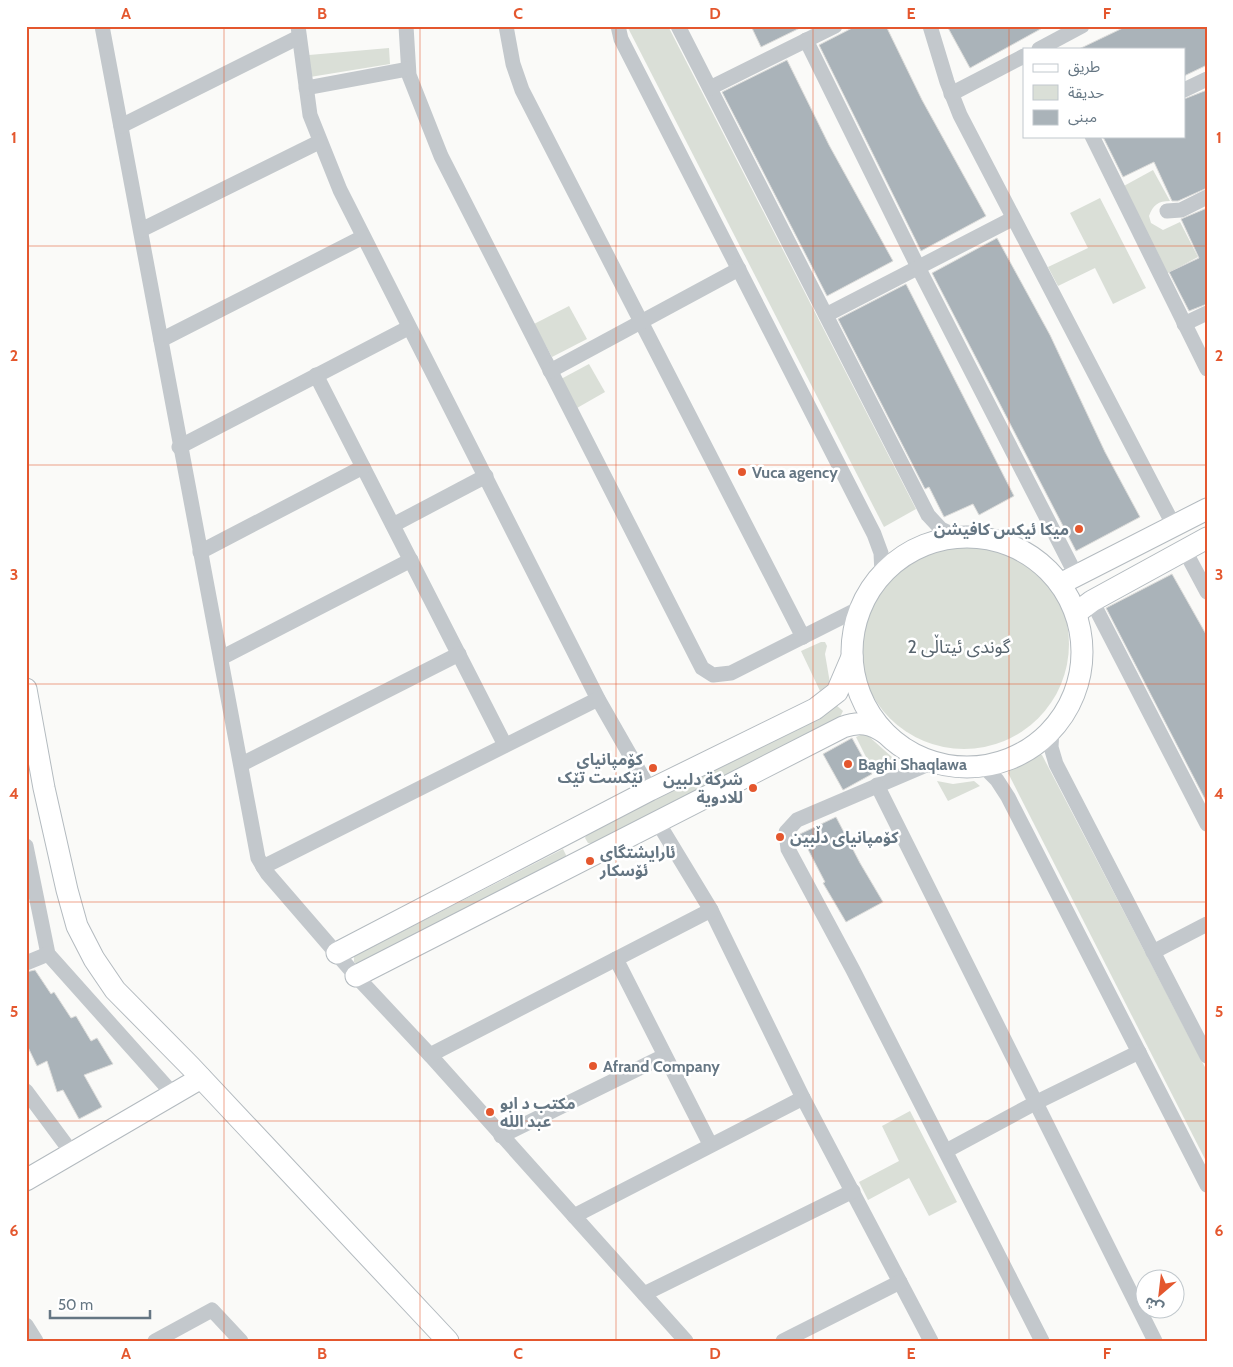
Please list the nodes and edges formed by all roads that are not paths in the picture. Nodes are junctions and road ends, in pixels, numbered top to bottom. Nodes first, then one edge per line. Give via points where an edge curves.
1 (102, 26) edge
2 (406, 26) edge
3 (506, 26) edge
4 (618, 26) edge
5 (678, 26) edge
6 (930, 26) edge
7 (1082, 26) edge
8 (828, 28) edge
9 (1060, 31) edge
10 (298, 32) edge
11 (806, 40) junction
12 (1044, 47) edge
13 (1023, 57) edge
14 (408, 69) junction
15 (1207, 79) edge
16 (306, 88) junction
17 (710, 88) junction
18 (1186, 89) edge
19 (951, 94) junction
20 (122, 126) junction
21 (1093, 138) edge
22 (319, 142) junction
23 (1207, 197) edge
24 (1167, 212) dead end
25 (1012, 219) junction
26 (141, 230) junction
27 (363, 237) junction
28 (739, 269) junction
29 (919, 269) junction
30 (1207, 313) edge
31 (826, 315) junction
32 (641, 321) junction
33 (1184, 324) junction
34 (408, 328) junction
35 (160, 340) junction
36 (1207, 369) edge
37 (550, 371) junction
38 (316, 374) junction
39 (180, 447) junction
40 (364, 467) junction
41 (486, 476) junction
42 (1207, 509) edge
43 (393, 525) junction
44 (1174, 526) junction
45 (958, 537) junction
46 (1207, 538) edge
47 (1184, 549) junction
48 (200, 552) junction
49 (411, 560) junction
50 (882, 574) junction
51 (1068, 580) junction
52 (1207, 592) edge
53 (1084, 607) junction
54 (860, 608) junction
55 (804, 637) junction
56 (459, 654) junction
57 (852, 657) junction
58 (221, 658) junction
59 (26, 689) edge
60 (598, 699) junction
61 (1052, 729) junction
62 (887, 735) junction
63 (505, 745) junction
64 (934, 762) junction
65 (242, 764) junction
66 (983, 766) junction
67 (877, 785) junction
68 (650, 790) junction
69 (657, 821) junction
70 (1207, 824) edge
71 (572, 831) junction
72 (26, 846) edge
73 (586, 857) junction
74 (263, 867) junction
75 (712, 910) junction
76 (1207, 924) edge
77 (1153, 952) junction
78 (338, 953) junction
79 (48, 954) junction
80 (616, 959) junction
81 (26, 963) edge
82 (356, 976) junction
83 (1139, 1052) junction
84 (430, 1055) junction
85 (664, 1056) junction
86 (1207, 1056) edge
87 (196, 1072) junction
88 (169, 1088) junction
89 (26, 1091) edge
90 (803, 1098) junction
91 (1037, 1102) junction
92 (501, 1136) junction
93 (710, 1144) junction
94 (68, 1148) junction
95 (946, 1151) junction
96 (26, 1165) edge
97 (26, 1180) edge
98 (1207, 1185) edge
99 (853, 1191) junction
100 (574, 1216) junction
101 (900, 1282) junction
102 (644, 1294) junction
103 (26, 1325) edge
104 (159, 1340) edge
105 (36, 1341) edge
106 (241, 1341) edge
107 (448, 1341) edge
108 (686, 1341) edge
109 (783, 1341) edge
110 (931, 1341) edge
111 (1042, 1341) edge
112 (1155, 1341) edge

1 - 20 street
2 - 14 street
3 - 32 street via 522,90
4 - 28 street via 621,39
5 - 17 street
6 - 19 street
7 - 9 street
8 - 11 street
9 - 12 street
10 - 16 street
10 - 20 street
11 - 17 street
11 - 29 street
13 - 19 street
14 - 16 street
14 - 37 street via 441,156
15 - 18 street
16 - 22 street
17 - 31 street
19 - 25 street
20 - 26 street
21 - 33 street
22 - 26 street
22 - 27 street
23 - 24 street via 1180,210
25 - 29 street
25 - 44 street
26 - 35 street
27 - 34 street
27 - 35 street
28 - 32 street
28 - 50 street via 878,543
29 - 31 street
29 - 51 street
30 - 33 street
31 - 45 street via 928,515 941,529
32 - 37 street
32 - 55 street
33 - 36 street
34 - 38 street
34 - 41 street
35 - 39 street
37 - 55 street via 702,668 713,675 727,675
38 - 39 street
38 - 40 street
39 - 48 street
40 - 43 street
40 - 48 street
41 - 43 street
41 - 60 street
42 - 44 street
43 - 49 street
44 - 51 street
45 - 50 street via 916,548
45 - 51 street via 1004,543
46 - 47 street
47 - 52 street
47 - 53 street
48 - 58 street
49 - 56 street
49 - 58 street
50 - 54 street
51 - 53 street
53 - 61 street via 1080,677 1069,705
53 - 70 street
54 - 55 street
54 - 57 street via 852,640
56 - 63 street
56 - 65 street
57 - 62 street via 862,699
57 - 68 street via 837,692 820,706
58 - 65 street
59 - 87 street via 44,788 78,926 94,960 115,990
60 - 63 street
60 - 68 street
61 - 66 street via 1026,751
61 - 77 street via 1051,747 1056,764
62 - 64 street via 909,751
62 - 69 street via 865,724 849,725
63 - 74 street
64 - 66 street via 963,767
64 - 67 street
65 - 74 street via 256,850
66 - 83 street via 1008,797
67 - 91 street
67 - 95 street via 797,820 786,832 788,848
68 - 71 street
69 - 73 street
69 - 75 street
71 - 73 street
71 - 78 street
72 - 79 street
73 - 82 street
74 - 78 street
75 - 80 street
75 - 90 street
76 - 77 street
77 - 86 street
78 - 82 street
79 - 81 street
79 - 88 street
80 - 84 street
80 - 85 street
82 - 84 street
83 - 91 street
83 - 98 street
84 - 92 street
85 - 92 street
85 - 93 street
87 - 88 street
87 - 107 street
88 - 94 street
89 - 94 street
90 - 93 street
90 - 99 street
91 - 95 street
91 - 112 street
92 - 100 street
93 - 100 street
94 - 96 street
94 - 97 street
95 - 111 street
99 - 101 street
99 - 102 street
100 - 102 street
101 - 109 street
101 - 110 street
102 - 108 street
103 - 105 street
104 - 106 street via 212,1310

